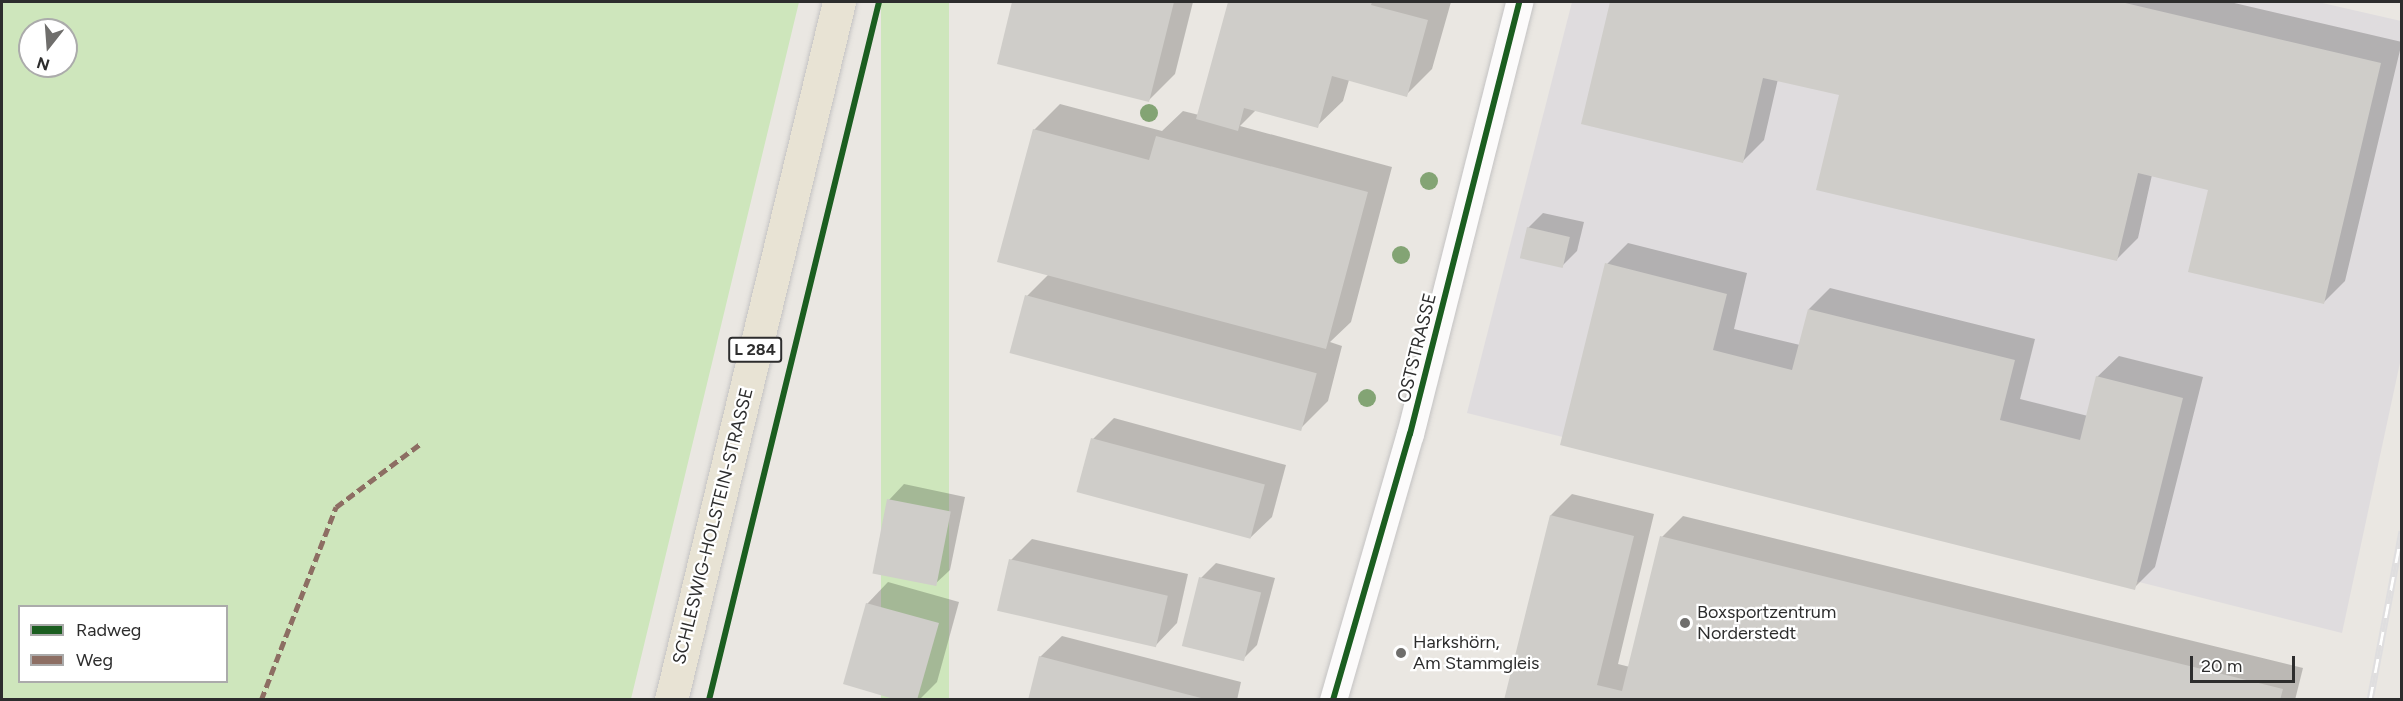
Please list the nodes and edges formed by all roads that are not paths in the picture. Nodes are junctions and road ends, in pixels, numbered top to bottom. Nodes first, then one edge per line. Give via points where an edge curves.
1 (839, 2) edge
2 (1519, 2) edge
3 (671, 699) edge
4 (1333, 699) edge

1 - 3 main road, SCHLESWIG-HOLSTEIN-STRASSE / L 284
2 - 4 street, OSTSTRASSE via 1410,434

